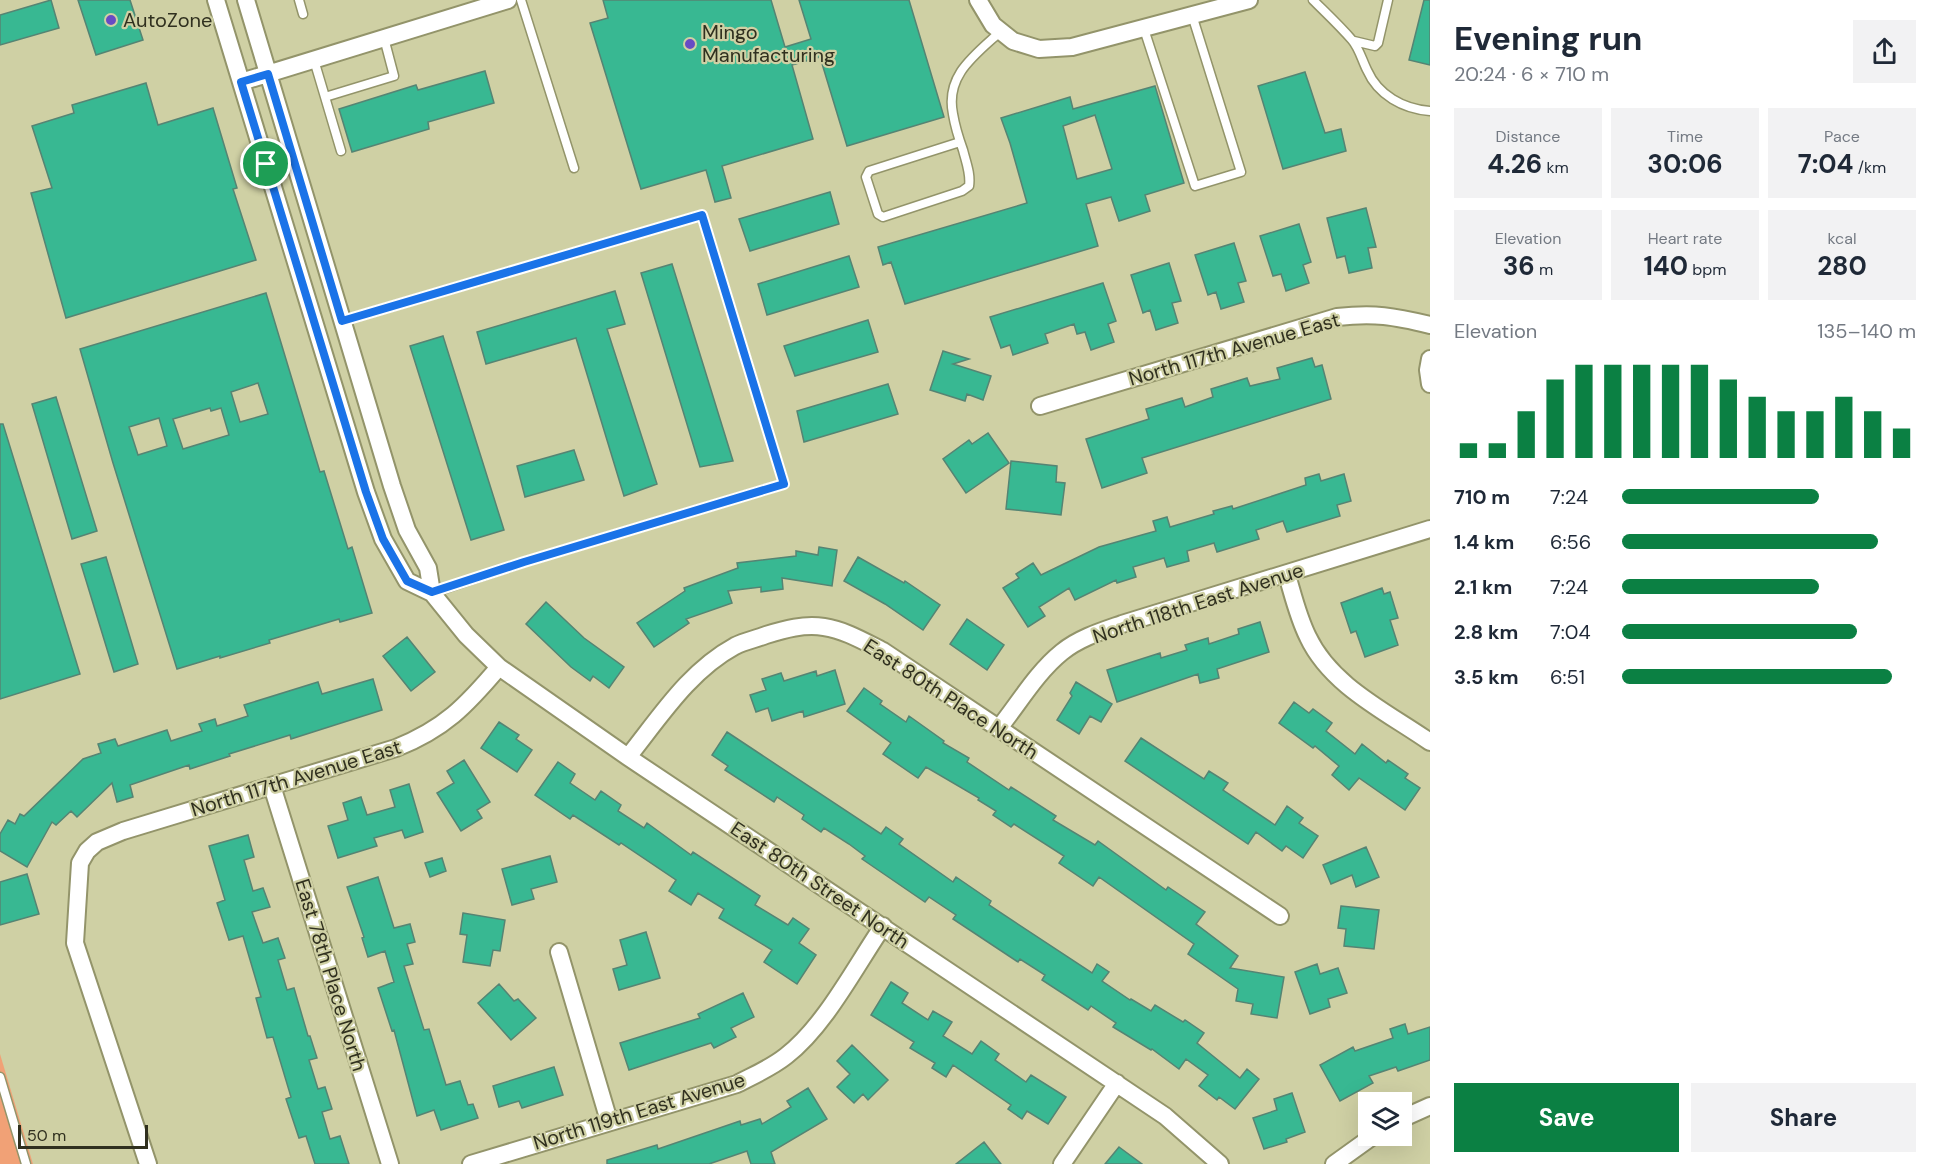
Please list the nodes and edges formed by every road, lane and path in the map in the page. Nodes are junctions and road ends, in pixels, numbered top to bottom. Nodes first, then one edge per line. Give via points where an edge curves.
1 (216, 0) edge
2 (246, 0) edge
3 (299, 0) edge
4 (508, 0) edge
5 (521, 0) edge
6 (978, 0) edge
7 (1249, 0) edge
8 (1312, 0) edge
9 (1388, 0) edge
10 (303, 14) dead end
11 (1192, 15) junction
12 (1144, 29) junction
13 (1007, 36) junction
14 (384, 38) junction
15 (1354, 42) junction
16 (314, 60) junction
17 (268, 74) junction
18 (241, 82) junction
19 (325, 97) junction
20 (1430, 111) edge
21 (960, 142) junction
22 (341, 151) dead end
23 (574, 168) dead end
24 (342, 321) junction
25 (1430, 325) edge
26 (1430, 359) edge
27 (1430, 384) edge
28 (1040, 406) dead end
29 (1430, 529) edge
30 (1287, 574) junction
31 (432, 592) junction
32 (499, 667) junction
33 (999, 728) junction
34 (1430, 742) edge
35 (628, 758) junction
36 (273, 786) junction
37 (1280, 916) dead end
38 (883, 926) junction
39 (559, 952) dead end
40 (0, 1077) edge
41 (1116, 1083) junction
42 (1430, 1106) edge
43 (1412, 1114) edge
44 (609, 1121) junction
45 (1359, 1146) edge
46 (26, 1164) edge
47 (148, 1164) edge
48 (390, 1164) edge
49 (471, 1164) edge
50 (1062, 1164) edge
51 (1220, 1164) edge
52 (1334, 1164) edge

1 - 18 street, East 80th Street North
2 - 17 street, East 80th Street North
3 - 10 lane
4 - 14 street
5 - 23 lane
6 - 13 street via 993,25
7 - 11 street
8 - 15 lane
9 - 15 lane via 1378,43 1375,46
11 - 12 street
11 - 12 lane via 1241,172 1195,186
12 - 13 street via 1072,47 1039,49
13 - 21 lane via 968,62 956,77 952,113
14 - 16 street
14 - 19 lane via 394,76
15 - 20 lane via 1371,80 1384,94 1406,106
16 - 17 street
16 - 19 lane
17 - 18 street
17 - 24 street, East 80th Street North
18 - 31 street, East 80th Street North via 383,539 407,581
19 - 22 lane
21 - 21 lane via 971,178 969,186 883,217 878,214 866,177 869,171
24 - 31 street, East 80th Street North via 392,486 407,530 428,568
24 - 31 lane via 702,215 784,484
25 - 28 street, North 117th Avenue East via 1389,315 1337,317
26 - 27 street
29 - 30 street, North 118th East Avenue
30 - 33 street, North 118th East Avenue via 1082,640 1047,666
30 - 34 street via 1308,638 1332,673
31 - 32 street, East 80th Street North via 466,635
32 - 35 street, East 80th Street North
32 - 36 street, North 117th Avenue East via 456,714 420,739
33 - 35 street, East 80th Place North via 884,651 846,633 802,626 738,645 702,668
33 - 37 street, East 80th Place North
35 - 38 street, East 80th Street North
36 - 47 street, North 117th Avenue East via 108,836 87,851 80,863 75,943
36 - 48 street, East 78th Place North
38 - 41 street, East 80th Street North
38 - 44 street, North 119th East Avenue via 816,1026 785,1057 737,1084
39 - 44 street
40 - 46 lane
41 - 50 street
41 - 51 street, East 80th Street North via 1165,1116
42 - 43 street
44 - 49 street, North 119th East Avenue
45 - 52 street

